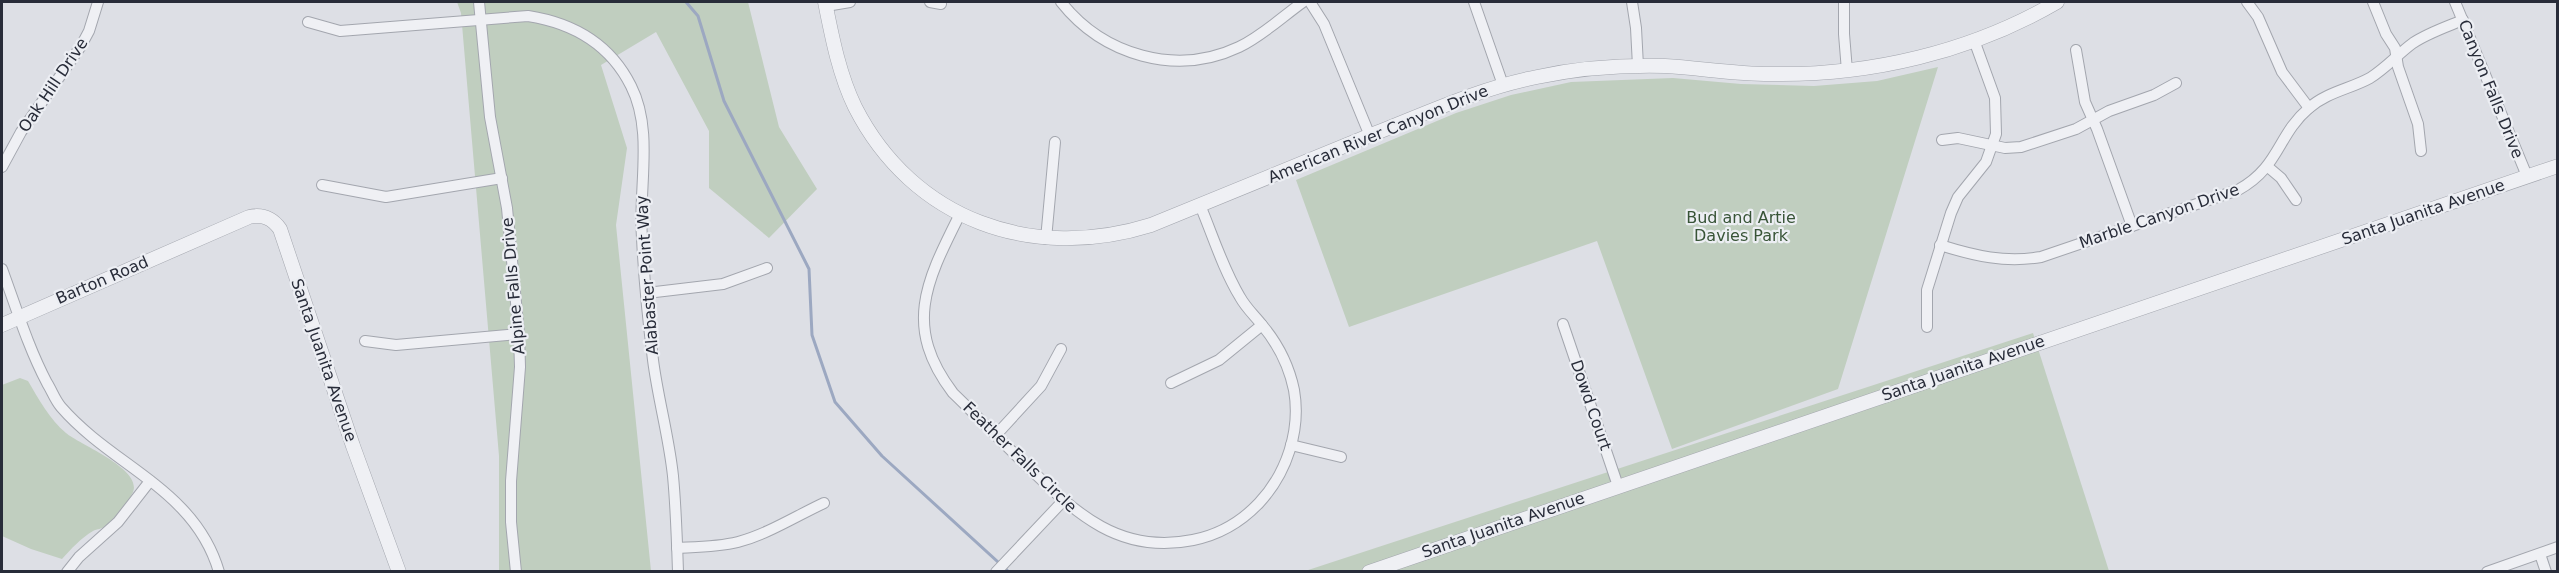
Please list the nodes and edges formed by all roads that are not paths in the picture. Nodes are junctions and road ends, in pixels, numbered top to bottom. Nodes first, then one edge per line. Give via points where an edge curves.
1 (98, 2) edge
2 (479, 2) edge
3 (850, 2) edge
4 (1061, 2) edge
5 (1303, 2) edge
6 (1310, 2) edge
7 (1474, 2) edge
8 (1632, 2) edge
9 (1844, 2) edge
10 (2057, 2) edge
11 (2247, 2) edge
12 (2373, 2) edge
13 (2455, 2) edge
14 (825, 4) edge
15 (481, 18) junction
16 (2463, 20) junction
17 (308, 22) dead end
18 (1974, 40) junction
19 (2076, 51) dead end
20 (2396, 57) junction
21 (1638, 66) junction
22 (1847, 71) junction
23 (2176, 83) dead end
24 (1503, 85) junction
25 (2309, 108) junction
26 (2093, 120) junction
27 (1370, 136) junction
28 (1942, 140) dead end
29 (1055, 142) dead end
30 (1993, 145) junction
31 (2421, 151) dead end
32 (2558, 166) edge
33 (2, 167) edge
34 (2268, 167) junction
35 (2526, 176) junction
36 (502, 178) junction
37 (322, 185) dead end
38 (2296, 200) dead end
39 (1200, 205) junction
40 (960, 214) junction
41 (2132, 226) junction
42 (204, 237) joint
43 (1046, 239) junction
44 (1940, 245) junction
45 (767, 268) dead end
46 (2, 269) edge
47 (646, 293) junction
48 (20, 315) junction
49 (1563, 324) dead end
50 (2, 325) edge
51 (1262, 325) junction
52 (1928, 327) dead end
53 (519, 334) junction
54 (365, 341) dead end
55 (1061, 349) dead end
56 (1171, 383) dead end
57 (996, 435) junction
58 (1291, 445) junction
59 (1341, 457) dead end
60 (150, 481) junction
61 (1618, 486) junction
62 (1063, 501) junction
63 (824, 503) dead end
64 (2558, 547) edge
65 (677, 548) junction
66 (2540, 554) junction
67 (67, 572) edge
68 (219, 572) edge
69 (399, 572) edge
70 (516, 572) edge
71 (678, 572) edge
72 (996, 572) edge
73 (1369, 572) edge
74 (2487, 572) edge
75 (2546, 572) edge

1 - 33 street, Oak Hill Drive via 81,45 21,132
2 - 15 street, Alpine Falls Drive
3 - 14 street
4 - 5 street via 1090,32 1116,48 1174,61 1204,58 1239,47
6 - 27 street via 1324,24
7 - 24 street
8 - 21 street
9 - 22 street
10 - 18 street, American River Canyon Drive
11 - 25 street via 2258,17 2282,72
12 - 20 street
13 - 16 street, Canyon Falls Drive
14 - 40 street, American River Canyon Drive via 845,83 867,128 910,179
15 - 17 street, Alabaster Point Way via 339,31
15 - 36 street, Alpine Falls Drive via 490,117
15 - 47 street, Alabaster Point Way via 528,15 564,24 602,47 622,70 643,121 640,216
16 - 20 street, Marble Canyon Drive via 2427,35
16 - 35 street, Canyon Falls Drive
18 - 22 street, American River Canyon Drive via 1924,56
18 - 30 street via 1996,107
19 - 26 street via 2082,92
20 - 25 street, Marble Canyon Drive via 2369,78 2330,94
20 - 31 street via 2418,124
21 - 22 street, American River Canyon Drive via 1770,75
21 - 24 street, American River Canyon Drive via 1573,71
23 - 26 street
24 - 27 street, American River Canyon Drive
25 - 34 street, Marble Canyon Drive via 2289,130
26 - 30 street via 2030,145
26 - 41 street
27 - 39 street, American River Canyon Drive
28 - 30 street via 1958,138
29 - 43 street
30 - 44 street via 1981,169 1958,197
32 - 35 street, Santa Juanita Avenue
34 - 38 street
34 - 41 street, Marble Canyon Drive via 2238,189
35 - 61 street, Santa Juanita Avenue
36 - 37 street via 386,197
36 - 53 street, Alpine Falls Drive
39 - 43 street, American River Canyon Drive via 1127,233
39 - 51 street, Feather Falls Circle via 1233,286
40 - 43 street, American River Canyon Drive via 1000,230
40 - 57 street, Feather Falls Circle via 928,284 924,300 925,333 943,380
41 - 44 street, Marble Canyon Drive via 2026,259 1989,259
42 - 48 street, Barton Road
42 - 69 street, Santa Juanita Avenue via 257,215 270,218 280,229
44 - 52 street via 1925,299
45 - 47 street via 723,284
46 - 48 street
47 - 65 street, Alabaster Point Way via 673,475
48 - 50 street, Barton Road
48 - 60 street via 37,364 59,405 77,424
49 - 61 street, Dowd Court
51 - 56 street via 1219,360
51 - 58 street, Feather Falls Circle via 1290,374 1296,410
53 - 54 street via 396,345
53 - 70 street, Alpine Falls Drive via 511,482
55 - 57 street via 1041,386
57 - 62 street, Feather Falls Circle
58 - 59 street
58 - 62 street, Feather Falls Circle via 1277,480 1254,508 1232,525 1199,539 1162,544 1135,540 1103,529
60 - 67 street via 118,522
60 - 68 street via 183,508 202,531
61 - 73 street, Santa Juanita Avenue
62 - 72 street
63 - 65 street via 737,542
64 - 66 street
65 - 71 street, Alabaster Point Way
66 - 74 street
66 - 75 street

